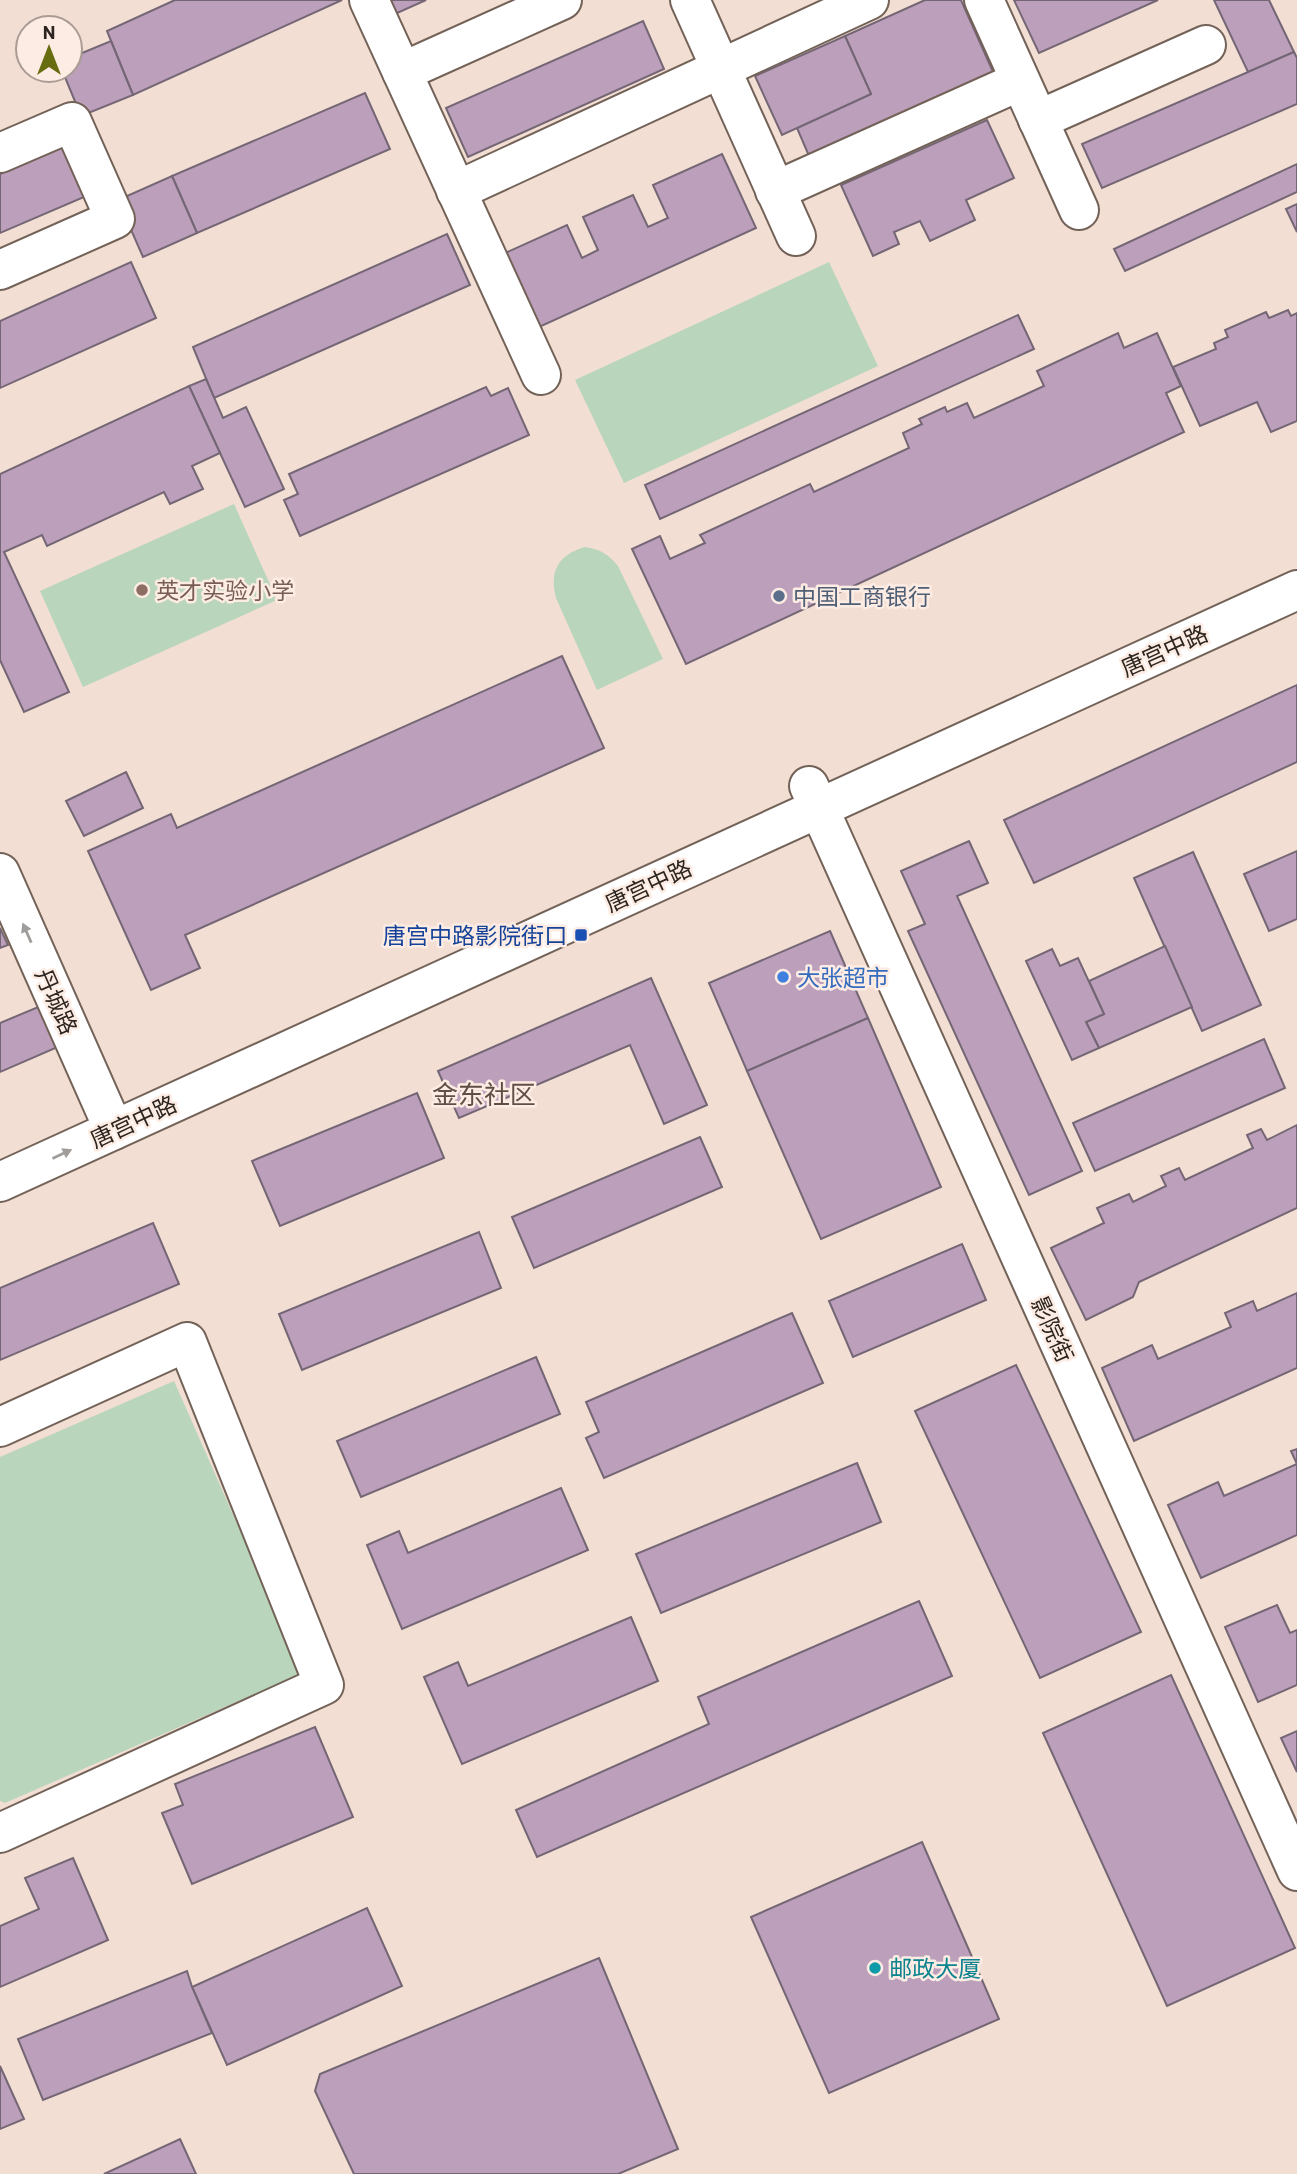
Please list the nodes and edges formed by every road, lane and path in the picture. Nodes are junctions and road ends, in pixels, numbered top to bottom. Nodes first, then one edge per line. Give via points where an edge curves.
1 (369, 0) edge
2 (562, 0) edge
3 (690, 0) edge
4 (869, 0) edge
5 (984, 0) edge
6 (1206, 45) dead end
7 (721, 69) junction
8 (402, 72) junction
9 (1020, 80) junction
10 (1038, 120) junction
11 (0, 153) edge
12 (456, 191) junction
13 (775, 191) junction
14 (1079, 211) dead end
15 (796, 236) dead end
16 (0, 270) edge
17 (541, 375) dead end
18 (1297, 565) edge
19 (1297, 590) edge
20 (814, 797) junction
21 (0, 873) edge
22 (109, 1118) junction
23 (0, 1155) edge
24 (0, 1182) edge
25 (0, 1427) edge
26 (0, 1833) edge
27 (1297, 1871) edge

1 - 8 main road
2 - 8 main road
3 - 7 main road
4 - 7 main road
5 - 9 main road
6 - 10 main road
7 - 12 main road
7 - 13 main road
8 - 12 main road
9 - 10 main road
9 - 13 main road
10 - 14 main road
11 - 16 main road via 72,122 116,219
12 - 17 main road
13 - 15 main road
18 - 20 main road, 唐宫中路
19 - 20 main road, 唐宫中路
20 - 22 main road, 唐宫中路
20 - 27 main road, 影院街
22 -> 21 main road, 丹城路
22 - 23 main road, 唐宫中路
24 -> 22 main road, 唐宫中路
25 - 26 main road via 187,1342 324,1685

